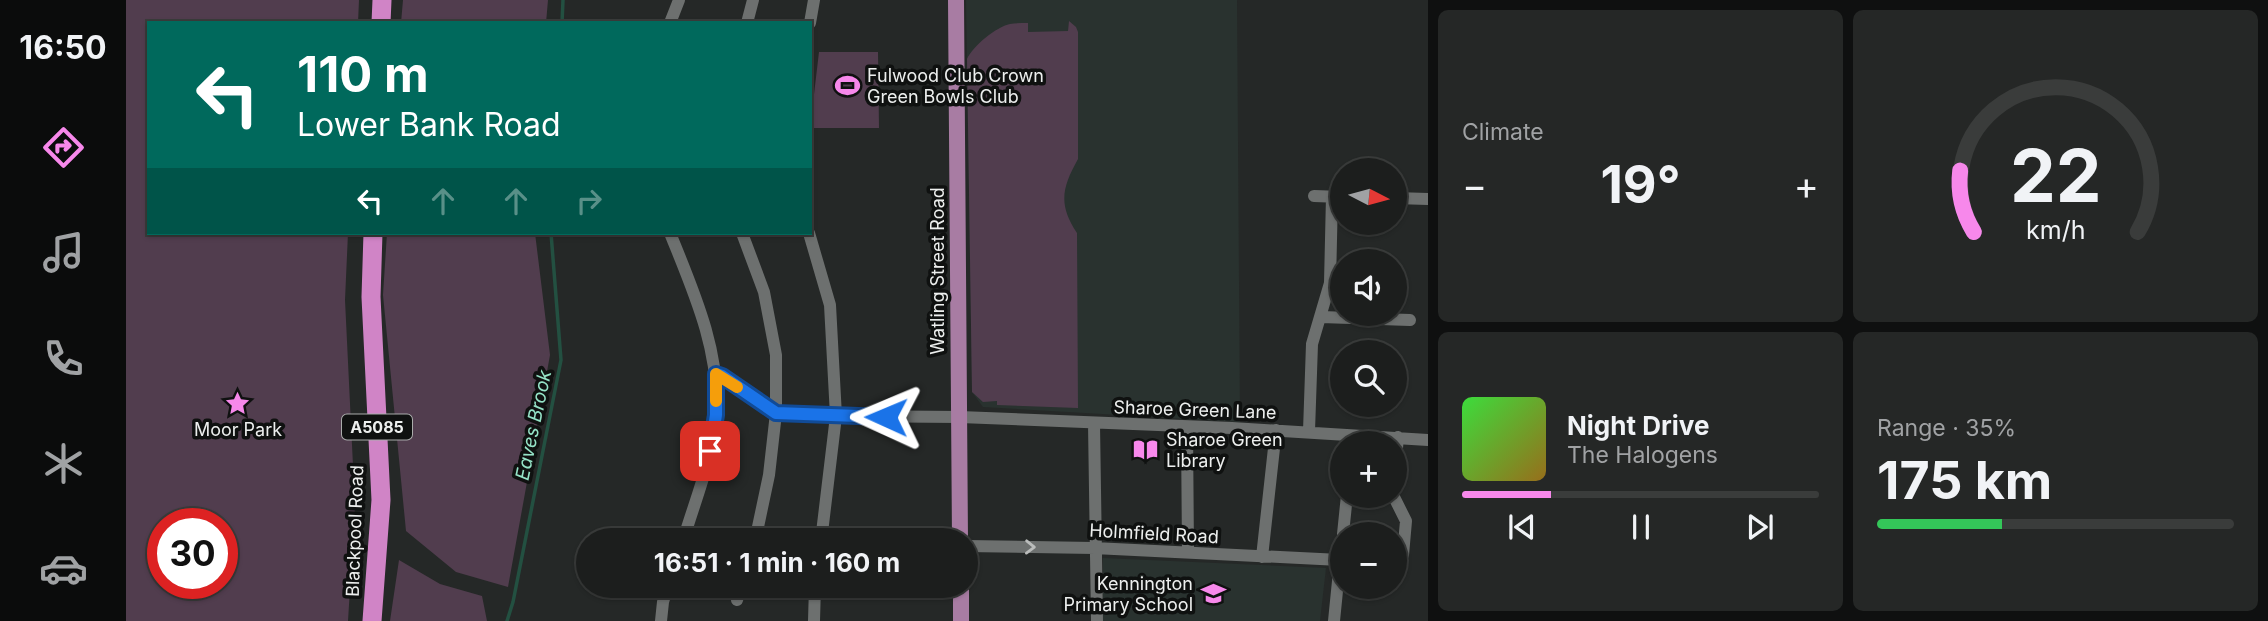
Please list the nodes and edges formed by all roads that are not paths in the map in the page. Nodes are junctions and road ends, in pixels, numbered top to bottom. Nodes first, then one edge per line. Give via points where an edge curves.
1 (382, 0) edge
2 (679, 0) edge
3 (752, 0) edge
4 (814, 0) edge
5 (956, 0) edge
6 (381, 21) edge
7 (671, 21) edge
8 (747, 21) edge
9 (810, 21) edge
10 (1314, 196) dead end
11 (1330, 197) edge
12 (1407, 198) edge
13 (1428, 199) edge
14 (373, 235) edge
15 (671, 235) edge
16 (743, 235) edge
17 (810, 235) edge
18 (1334, 235) edge
19 (1321, 317) junction
20 (1410, 320) dead end
21 (716, 374) junction
22 (776, 413) junction
23 (836, 416) junction
24 (960, 417) junction
25 (1094, 424) junction
26 (1187, 428) junction
27 (1276, 430) junction
28 (1309, 431) junction
29 (1330, 435) edge
30 (1407, 439) edge
31 (1428, 440) edge
32 (686, 528) edge
33 (758, 528) edge
34 (823, 528) edge
35 (960, 528) edge
36 (978, 546) edge
37 (1094, 548) junction
38 (1188, 553) junction
39 (1262, 557) junction
40 (1330, 560) edge
41 (664, 598) edge
42 (815, 598) edge
43 (961, 598) edge
44 (1337, 599) edge
45 (372, 621) edge
46 (661, 621) edge
47 (814, 621) edge
48 (961, 621) edge
49 (1097, 621) edge
50 (1335, 621) edge

1 - 6 highway
2 - 7 street
3 - 8 street
4 - 9 street
5 - 24 main road, Watling Street Road
10 - 11 street
12 - 13 street
14 - 45 highway, Blackpool Road / A5085 via 371,297 381,500
15 - 21 street via 699,304
16 - 22 street via 764,292 776,355
17 - 23 street via 830,305
18 - 19 street via 1330,283
19 - 20 street
19 - 28 street via 1312,344
21 - 22 street
21 - 32 street via 710,451
22 - 23 street, Sharoe Green Lane
22 - 33 street
23 - 24 street, Sharoe Green Lane
23 - 34 street
24 - 25 street, Sharoe Green Lane
24 - 35 main road, Watling Street Road
25 - 26 street, Sharoe Green Lane
25 - 37 street
26 - 27 street, Sharoe Green Lane
26 - 38 street
27 - 28 street, Sharoe Green Lane
27 - 39 street
28 - 29 street, Sharoe Green Lane
30 - 31 street, Sharoe Green Lane
36 -> 37 street, Holmfield Road
37 - 38 street, Holmfield Road
37 - 49 street
38 - 39 street, Holmfield Road
39 - 40 street, Holmfield Road
41 - 46 street
42 - 47 street
43 - 48 main road
44 - 50 street

